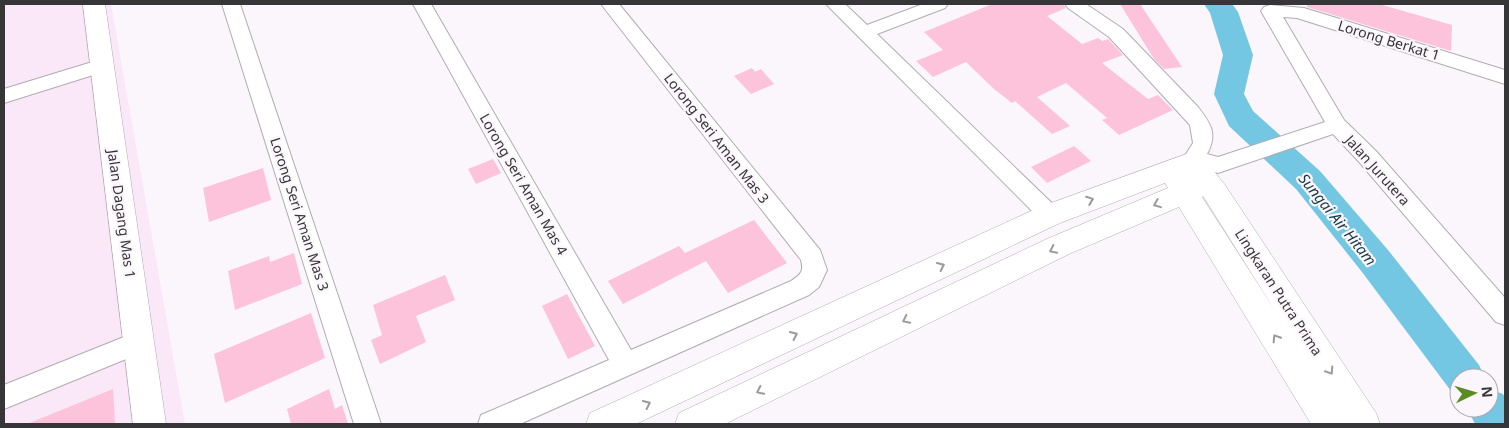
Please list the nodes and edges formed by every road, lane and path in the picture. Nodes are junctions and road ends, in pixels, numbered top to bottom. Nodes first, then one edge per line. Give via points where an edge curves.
1 (94, 4) edge
2 (231, 4) edge
3 (422, 4) edge
4 (610, 4) edge
5 (835, 4) edge
6 (939, 4) edge
7 (1074, 4) edge
8 (1270, 12) joint
9 (865, 32) junction
10 (102, 65) junction
11 (1505, 77) edge
12 (4, 96) edge
13 (1337, 125) junction
14 (1201, 172) junction
15 (1050, 215) junction
16 (1505, 315) edge
17 (139, 342) junction
18 (626, 365) junction
19 (4, 396) edge
20 (150, 424) edge
21 (368, 424) edge
22 (491, 424) edge
23 (602, 424) edge
24 (691, 424) edge
25 (1329, 424) edge
26 (1364, 424) edge

1 - 10 main road, Jalan Dagang Mas 1
2 - 21 street, Lorong Seri Aman Mas 3
3 - 18 street, Lorong Seri Aman Mas 4
4 - 18 street, Lorong Seri Aman Mas 3 via 812,257 816,270 800,288
5 - 9 street
6 - 9 street
7 - 14 street via 1116,33 1191,112 1200,124 1203,143
8 - 11 street, Lorong Berkat 1 via 1298,12
8 - 13 street, Jalan Jurutera
9 - 15 street
10 - 12 street
10 - 17 main road, Jalan Dagang Mas 1
13 - 14 street
13 - 16 street, Jalan Jurutera
15 -> 14 main road
14 -> 24 main road via 1059,246
25 -> 14 main road, Lingkaran Putra Prima
14 -> 26 main road, Lingkaran Putra Prima
23 -> 15 main road
17 - 19 street
17 - 20 main road, Jalan Dagang Mas 1
18 - 22 street

